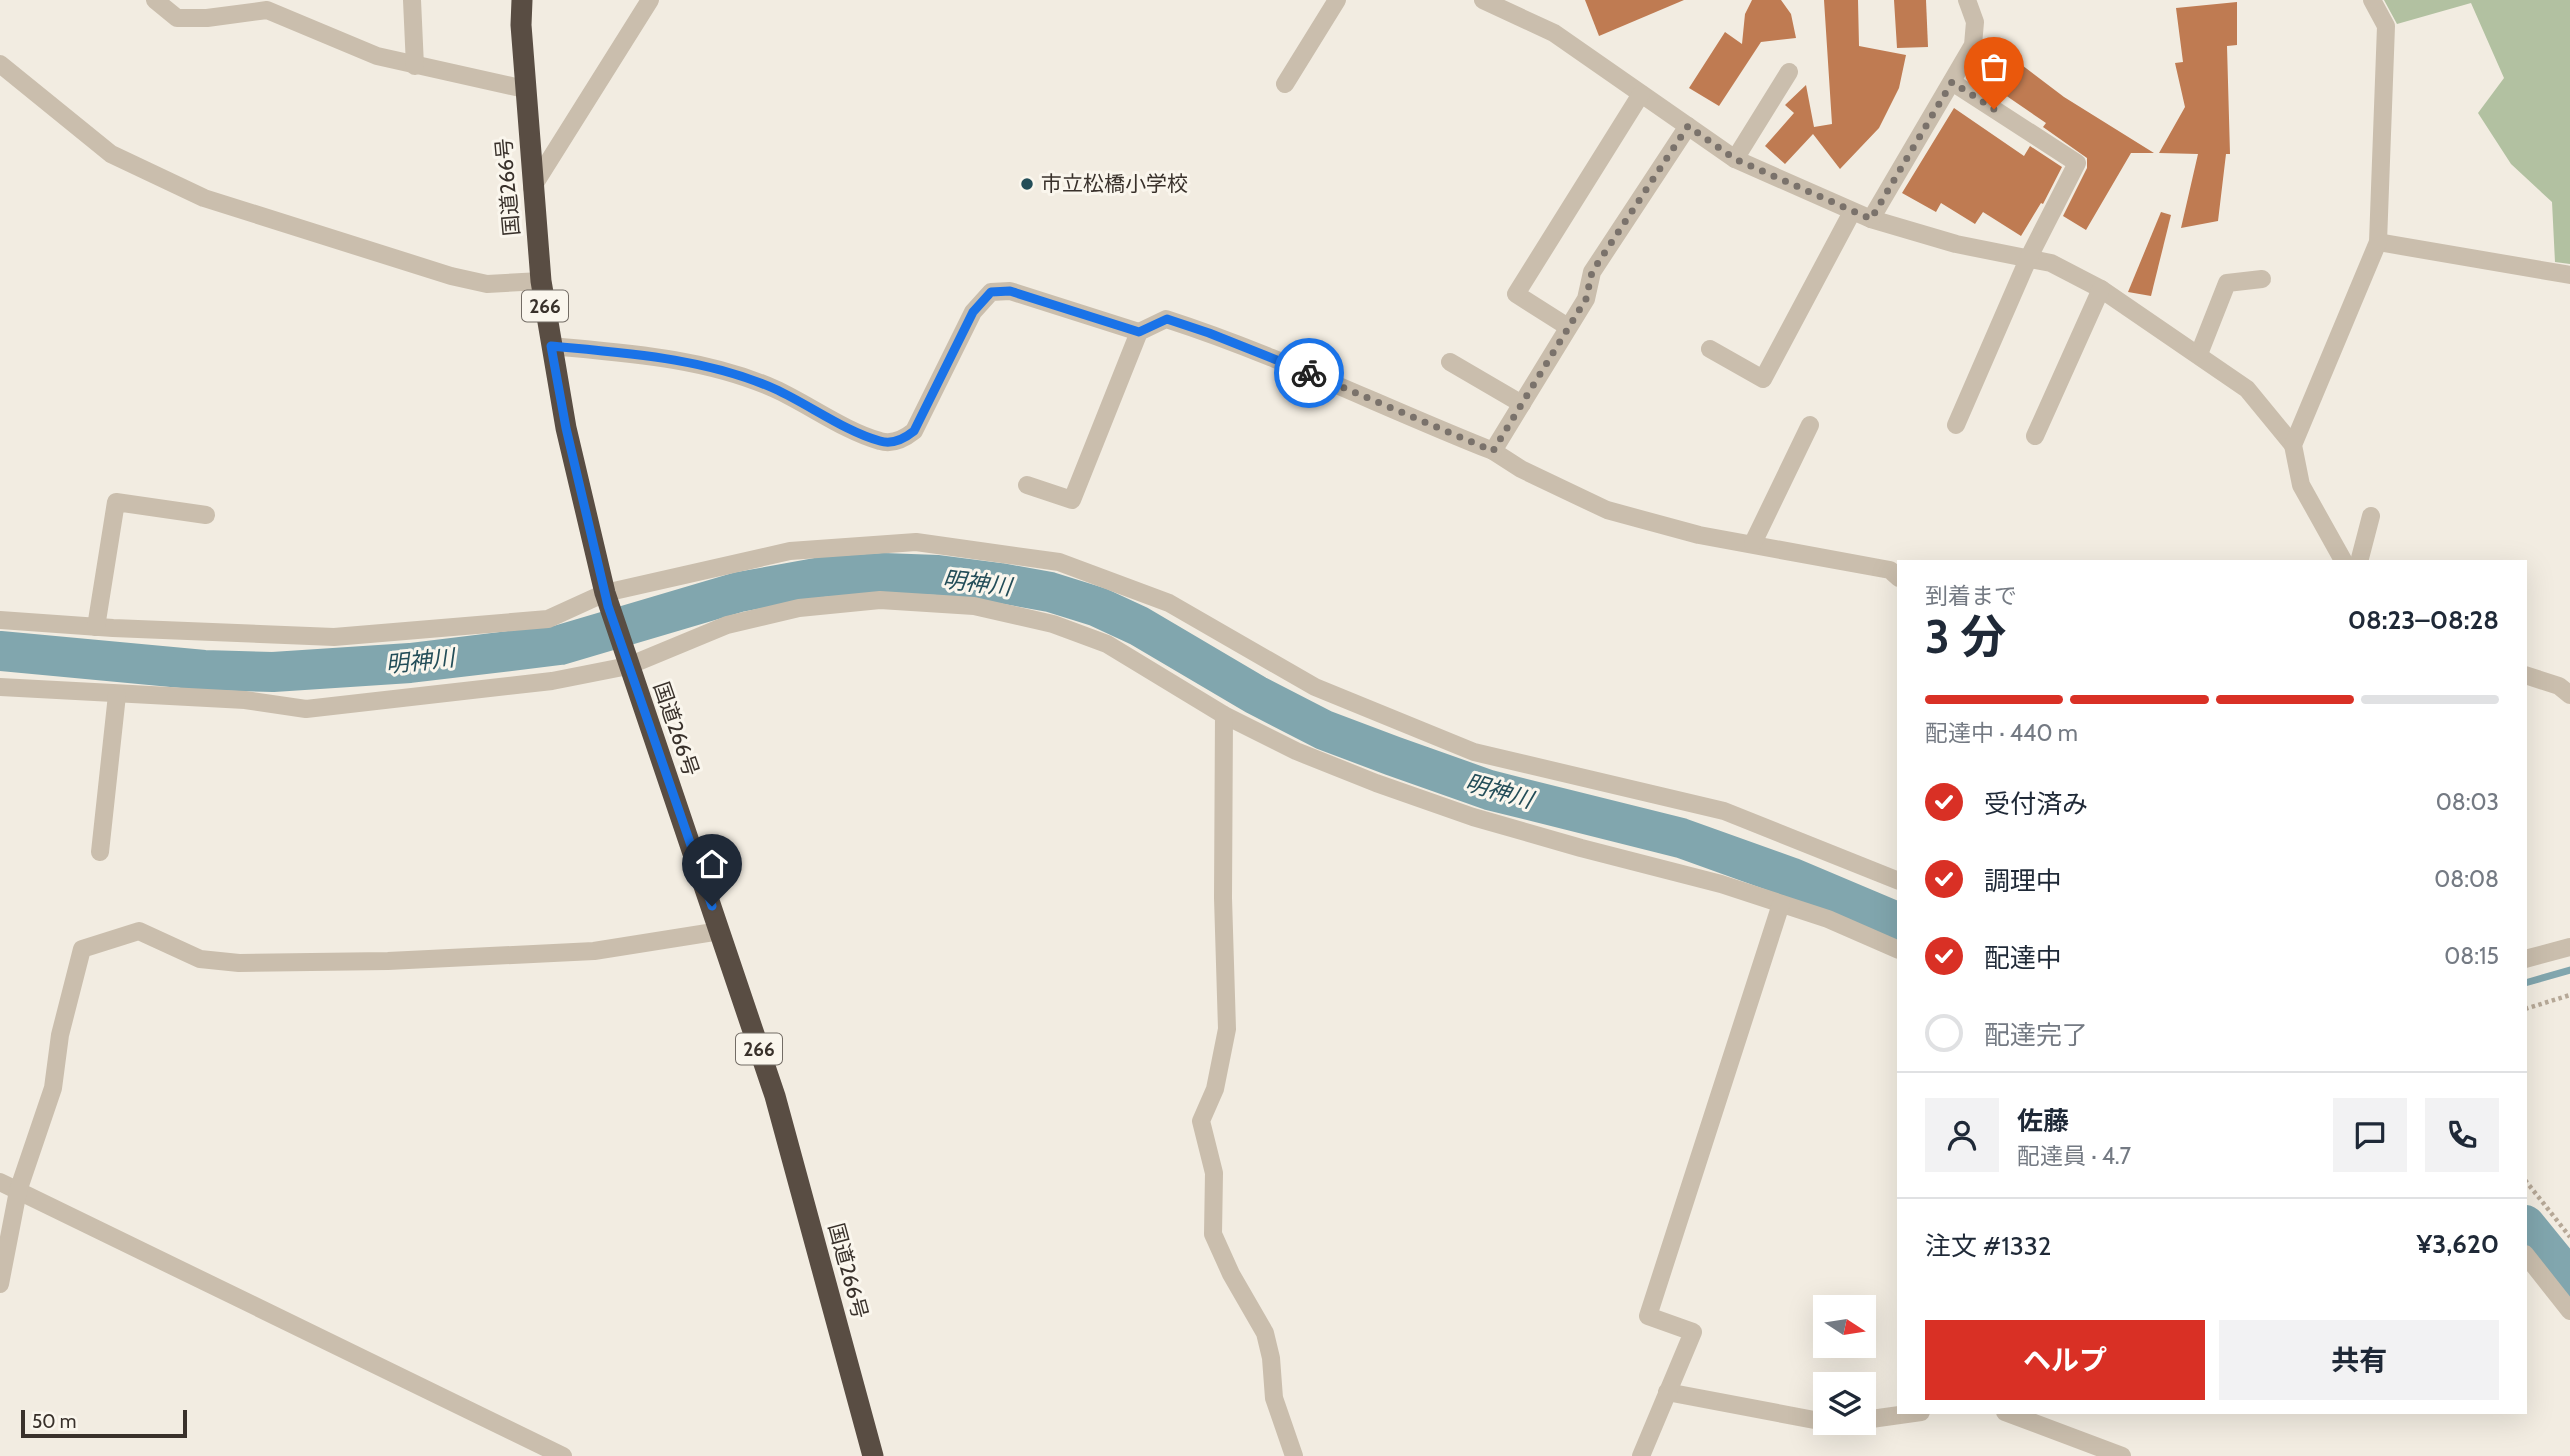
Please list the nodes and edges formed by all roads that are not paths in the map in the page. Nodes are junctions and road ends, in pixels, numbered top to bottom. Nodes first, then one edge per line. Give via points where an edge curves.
1 (155, 0) edge
2 (412, 0) edge
3 (522, 0) edge
4 (650, 0) edge
5 (1337, 0) edge
6 (1483, 0) edge
7 (1967, 0) edge
8 (2372, 0) edge
9 (0, 64) edge
10 (415, 66) junction
11 (1788, 72) dead end
12 (1952, 82) junction
13 (1285, 84) dead end
14 (525, 89) junction
15 (1642, 94) junction
16 (1688, 126) junction
17 (1735, 159) junction
18 (532, 188) junction
19 (1852, 212) junction
20 (1871, 219) junction
21 (2378, 242) junction
22 (2029, 257) junction
23 (2570, 275) edge
24 (2262, 279) dead end
25 (541, 281) junction
26 (2101, 289) junction
27 (1568, 327) junction
28 (1139, 332) junction
29 (551, 346) junction
30 (1710, 349) dead end
31 (2199, 354) junction
32 (1450, 362) dead end
33 (1522, 404) junction
34 (1810, 425) dead end
35 (1956, 425) dead end
36 (2035, 436) dead end
37 (2293, 445) junction
38 (1493, 451) junction
39 (1027, 485) dead end
40 (206, 515) dead end
41 (2371, 516) dead end
42 (1752, 543) junction
43 (2343, 560) edge
44 (2360, 560) edge
45 (1897, 576) edge
46 (607, 600) junction
47 (0, 620) edge
48 (96, 627) junction
49 (625, 658) junction
50 (2527, 676) edge
51 (0, 687) edge
52 (117, 695) junction
53 (2570, 695) edge
54 (1224, 715) junction
55 (100, 852) dead end
56 (1897, 880) edge
57 (1781, 904) junction
58 (720, 931) junction
59 (2570, 947) edge
60 (1897, 949) edge
61 (2527, 958) edge
62 (0, 1182) edge
63 (18, 1191) junction
64 (2527, 1257) edge
65 (0, 1284) edge
66 (2570, 1311) edge
67 (1667, 1392) junction
68 (1907, 1414) edge
69 (2010, 1414) edge
70 (1876, 1418) edge
71 (1813, 1419) edge
72 (563, 1456) edge
73 (873, 1456) edge
74 (1294, 1456) edge
75 (1641, 1456) edge
76 (2122, 1456) edge

1 - 10 street via 177,18 267,9 377,56
2 - 10 street
3 - 14 highway, 国道266号 / 266
4 - 18 street
5 - 13 street
6 - 15 street via 1554,33
7 - 12 street via 1975,22 1973,45
8 - 21 street via 2386,26
9 - 25 street via 111,154 204,198 451,276 486,284
10 - 14 street
11 - 17 street
12 - 20 street
12 - 22 street via 2077,163
14 - 18 highway, 国道266号 / 266
15 - 16 street
15 - 27 street via 1516,294
16 - 17 street
16 - 27 street via 1592,272 1586,299
17 - 19 street
18 - 25 highway, 国道266号 / 266
19 - 20 street
19 - 30 street via 1762,379
20 - 22 street via 1956,244
21 - 23 street
21 - 37 street
22 - 26 street
22 - 35 street
24 - 31 street via 2227,283
25 - 29 highway, 国道266号 / 266
26 - 31 street
26 - 36 street
27 - 33 street
28 - 29 street via 1010,291 991,292 973,312 914,431 902,440 881,442 773,388 700,366
28 - 38 street via 1167,319 1209,333
28 - 39 street via 1072,500
29 - 46 highway, 国道266号 / 266
31 - 37 street via 2247,389
32 - 33 street
33 - 38 street
34 - 42 street
37 - 43 street via 2301,485
38 - 42 street via 1607,510 1699,535
40 - 48 street via 116,502
41 - 44 street
42 - 45 street via 1890,570
46 - 48 street via 548,619 334,637
46 - 49 highway, 国道266号 / 266
46 - 56 street via 790,551 916,542 1059,562 1169,603 1315,687 1474,752 1724,811
47 - 48 street
49 - 52 street via 552,681 306,709 245,700
49 - 54 street via 727,625 799,608 880,600 974,606 1053,624 1107,644
49 - 58 highway, 国道266号 / 266
50 - 53 street
51 - 52 street
52 - 55 street
54 - 57 street via 1296,751 1473,817
54 - 74 street via 1227,1029 1214,1089 1201,1121 1214,1173 1213,1234 1265,1333 1274,1398
57 - 60 street
57 - 67 street via 1648,1316 1693,1332
58 - 63 street via 594,951 388,961 200,959 139,931 82,949 52,1088
58 - 73 highway, 国道266号 / 266 via 775,1096
59 - 61 street
62 - 63 street
63 - 65 street
63 - 72 street
64 - 66 street
67 - 71 street
67 - 75 street
68 - 70 street
69 - 76 street

